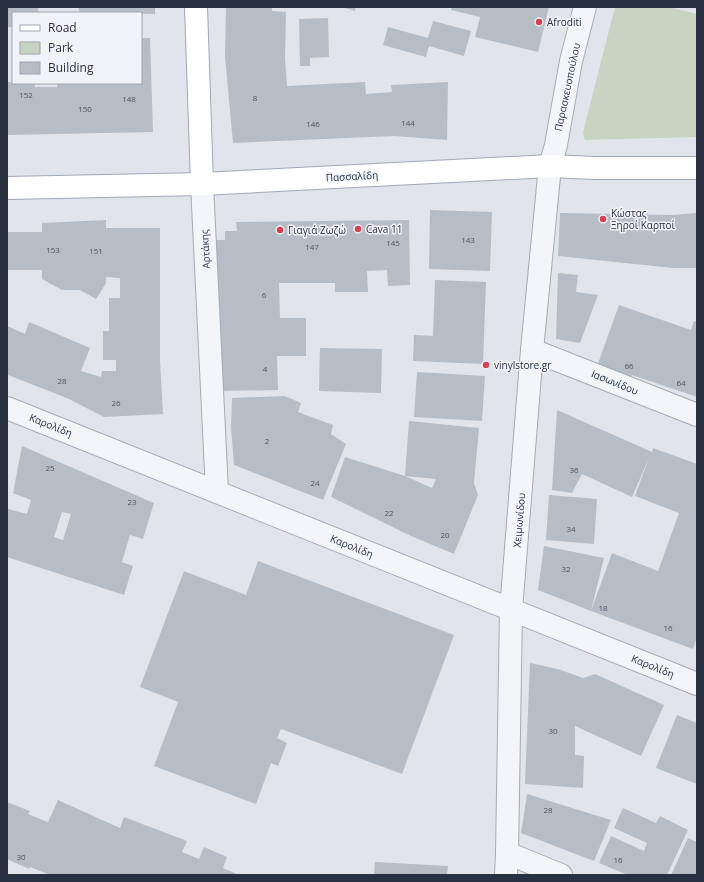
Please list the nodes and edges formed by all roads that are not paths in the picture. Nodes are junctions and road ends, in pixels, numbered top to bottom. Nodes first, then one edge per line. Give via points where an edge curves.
1 (196, 7) edge
2 (585, 7) edge
3 (550, 166) junction
4 (697, 168) edge
5 (202, 184) junction
6 (7, 188) edge
7 (532, 350) junction
8 (7, 408) edge
9 (697, 415) edge
10 (217, 492) junction
11 (512, 610) junction
12 (697, 684) edge
13 (507, 853) junction
14 (506, 875) edge
15 (561, 875) edge

1 - 5 main road, Αρτάκης
2 - 3 street, Παρασκευοπούλου via 571,61
3 - 4 main road, Πασσαλίδη
3 - 5 main road, Πασσαλίδη
3 - 7 street, Χειμωνίδου
5 - 6 main road, Πασσαλίδη
5 - 10 street, Αρτάκης
7 - 9 street, Ιασωνίδου
7 - 11 street, Χειμωνίδου
8 - 10 street, Καρολίδη
10 - 11 street, Καρολίδη
11 - 12 street, Καρολίδη
11 - 13 street, Χειμωνίδου
13 - 14 street, Χειμωνίδου
13 - 15 street

